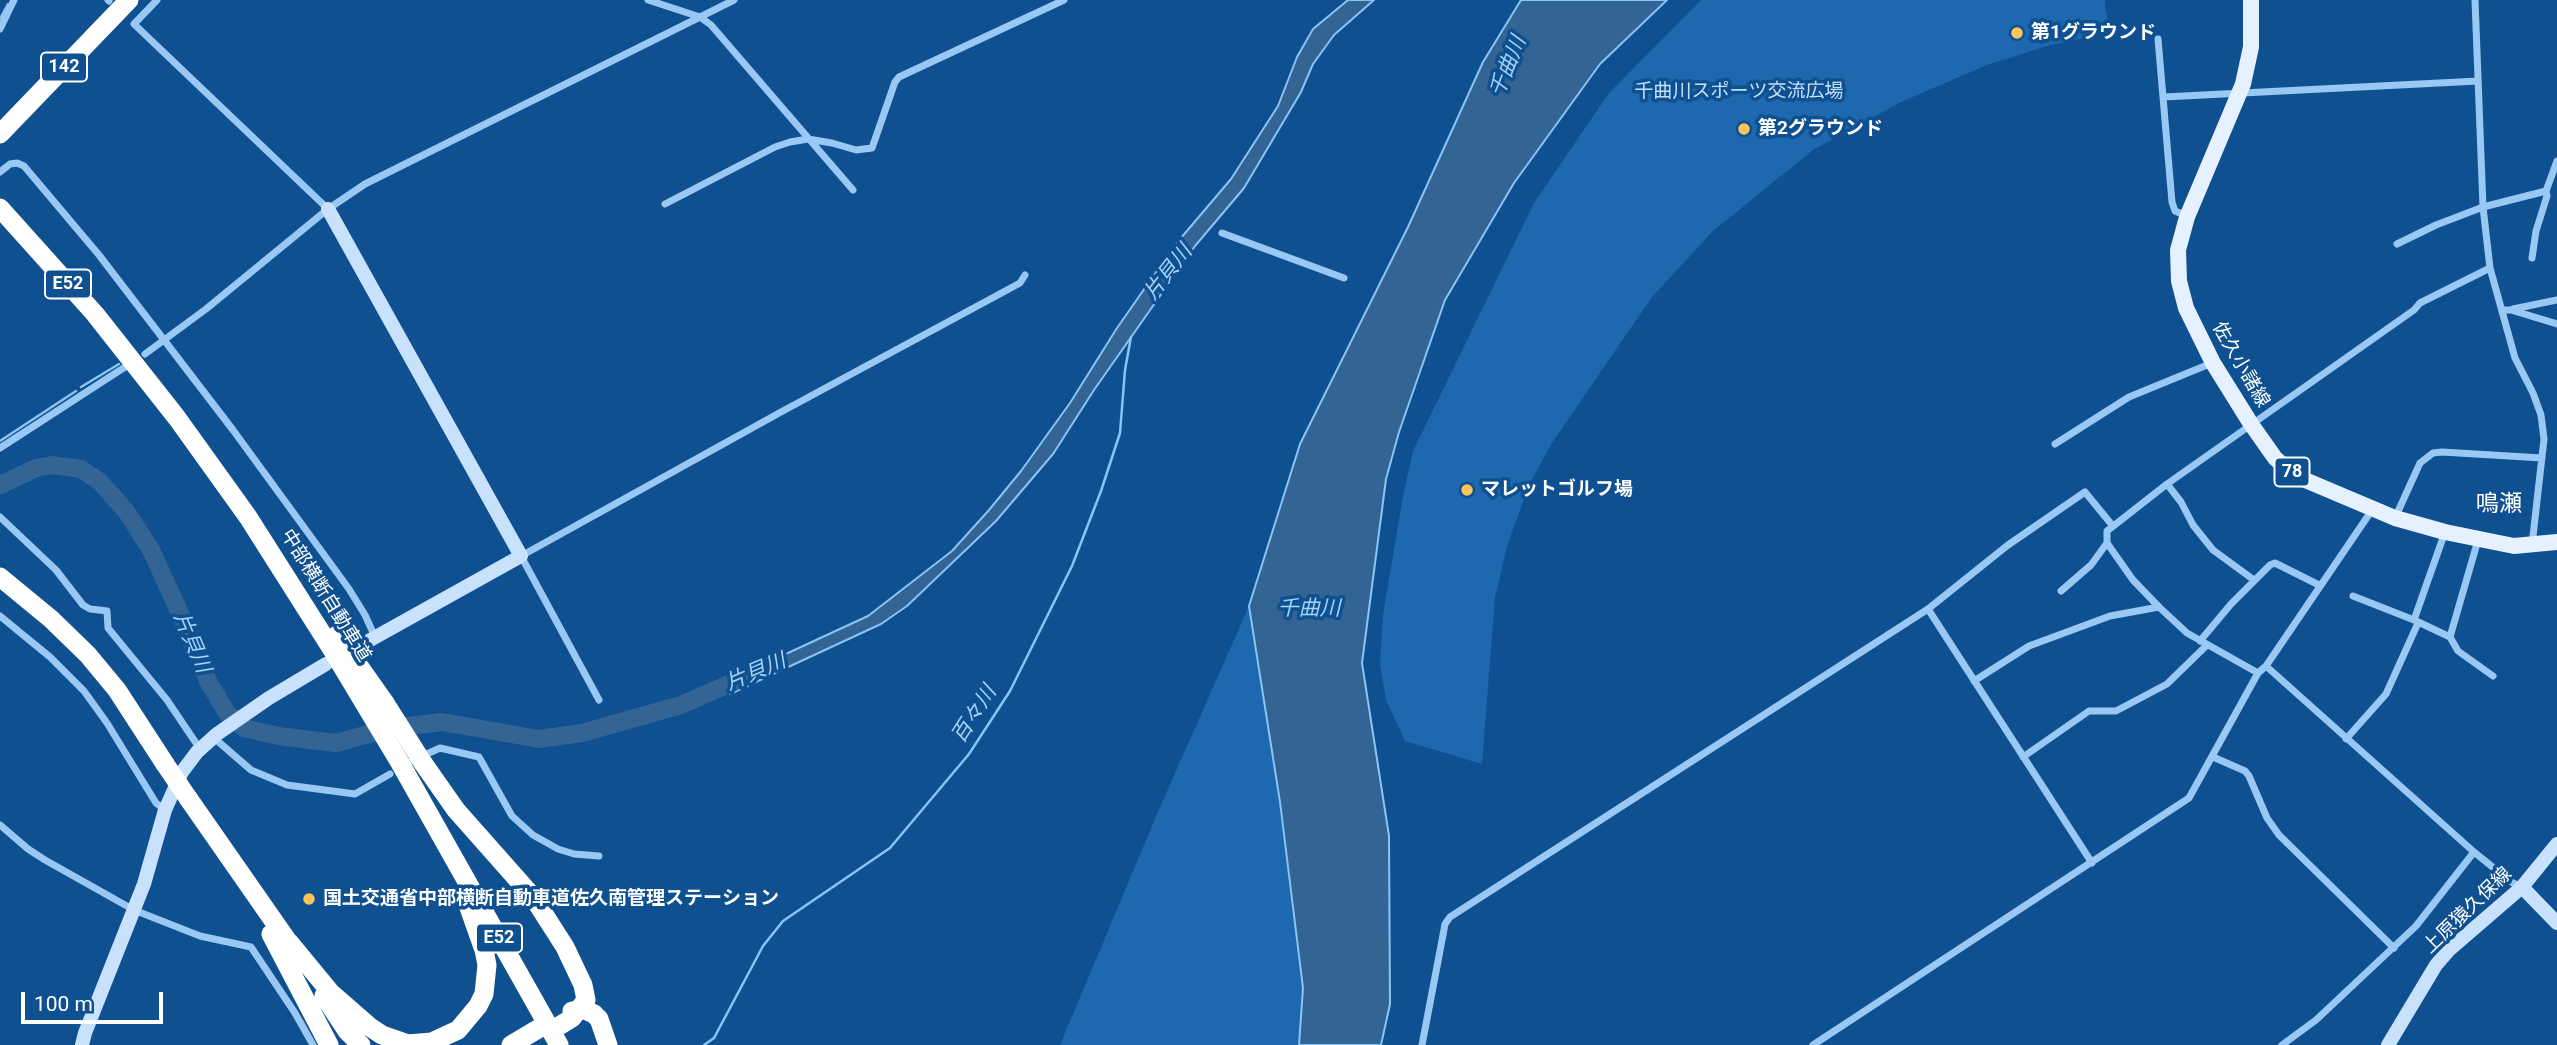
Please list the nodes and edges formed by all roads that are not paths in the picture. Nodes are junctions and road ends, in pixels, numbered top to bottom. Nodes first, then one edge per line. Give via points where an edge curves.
1 (14, 0) edge
2 (109, 0) edge
3 (129, 0) edge
4 (157, 0) edge
5 (648, 0) edge
6 (734, 0) edge
7 (1064, 0) edge
8 (2251, 0) edge
9 (2475, 0) edge
10 (700, 17) junction
11 (0, 29) edge
12 (2158, 39) dead end
13 (2478, 81) junction
14 (2240, 93) junction
15 (2164, 97) junction
16 (0, 114) edge
17 (0, 134) edge
18 (807, 139) junction
19 (2557, 162) edge
20 (0, 172) edge
21 (853, 190) dead end
22 (2547, 194) junction
23 (2557, 200) edge
24 (666, 204) dead end
25 (2483, 207) junction
26 (0, 208) edge
27 (328, 209) junction
28 (2187, 217) junction
29 (1222, 233) dead end
30 (2398, 244) dead end
31 (2532, 258) dead end
32 (2490, 268) junction
33 (1025, 275) dead end
34 (1344, 278) dead end
35 (2557, 300) edge
36 (2502, 310) junction
37 (2511, 310) junction
38 (2557, 324) edge
39 (165, 340) junction
40 (145, 354) dead end
41 (2213, 363) junction
42 (125, 367) dead end
43 (2251, 424) junction
44 (2055, 444) dead end
45 (0, 448) edge
46 (2542, 458) junction
47 (2167, 484) junction
48 (2372, 510) junction
49 (0, 517) edge
50 (248, 517) junction
51 (2395, 518) junction
52 (2112, 526) junction
53 (2445, 532) junction
54 (2478, 540) junction
55 (2557, 542) edge
56 (2107, 543) junction
57 (2532, 546) junction
58 (520, 556) junction
59 (0, 576) edge
60 (2254, 580) junction
61 (2319, 585) junction
62 (2061, 591) dead end
63 (2353, 596) dead end
64 (2159, 607) junction
65 (1928, 609) junction
66 (0, 616) edge
67 (2416, 621) junction
68 (2450, 636) junction
69 (369, 640) joint
70 (2203, 643) junction
71 (330, 657) junction
72 (2266, 666) junction
73 (2258, 673) junction
74 (2493, 676) dead end
75 (1974, 681) junction
76 (599, 700) dead end
77 (370, 705) junction
78 (215, 736) junction
79 (2346, 738) junction
80 (200, 749) junction
81 (2023, 757) junction
82 (2213, 757) junction
83 (402, 765) junction
84 (165, 810) junction
85 (0, 825) edge
86 (2557, 844) edge
87 (2474, 852) junction
88 (599, 856) dead end
89 (2092, 863) junction
90 (2522, 887) junction
91 (134, 909) junction
92 (2557, 923) edge
93 (284, 944) junction
94 (2394, 948) junction
95 (580, 1009) junction
96 (547, 1033) edge
97 (82, 1045) edge
98 (313, 1045) edge
99 (328, 1045) edge
100 (348, 1045) edge
101 (361, 1045) edge
102 (510, 1045) edge
103 (608, 1045) edge
104 (1422, 1045) edge
105 (1813, 1045) edge
106 (2282, 1045) edge
107 (2388, 1045) edge

1 - 11 street
2 - 16 highway, 142
3 - 17 highway, 142
4 - 27 street via 134,24
5 - 10 street
6 - 10 street
7 - 18 street via 899,77 872,148 856,150
8 - 14 main road, 佐久小諸線 / 78 via 2251,47
9 - 13 street
10 - 18 street
10 - 27 street via 391,170
12 - 15 street
13 - 14 street
13 - 25 street
14 - 15 street
14 - 28 main road, 佐久小諸線 / 78
15 - 28 street via 2172,202 2175,211
18 - 21 street
18 - 24 street via 775,147
19 - 22 street
20 - 39 street via 10,164 23,166
22 - 23 street
22 - 25 street
22 - 31 street
25 - 30 street
25 - 32 street
26 - 50 highway, 中部横断自動車道 / E52 via 94,314
27 - 39 street
27 - 58 street
28 - 41 main road, 佐久小諸線 / 78 via 2178,250 2179,281 2190,320
29 - 34 street
32 - 36 street
32 - 43 street via 2420,303
33 - 58 street via 1020,283
35 - 37 street
36 - 37 street
36 - 46 street via 2515,358 2541,415
37 - 38 street
39 - 40 street
39 - 69 street via 349,589 365,615
41 - 43 main road, 佐久小諸線 / 78
41 - 44 street via 2129,397
42 - 45 street
43 - 47 street
43 - 48 main road, 佐久小諸線 / 78 via 2289,471
46 - 51 street via 2433,453 2420,463
46 - 57 street
47 - 52 street
47 - 60 street via 2213,550
48 - 51 main road, 佐久小諸線 / 78
48 - 61 street
49 - 80 street via 56,570 83,605 107,611 108,628
50 - 71 highway, 中部横断自動車道 / E52
50 - 77 highway via 312,600
51 - 53 main road, 佐久小諸線 / 78
52 - 56 street
52 - 65 street via 2085,492 2008,545
53 - 54 main road, 佐久小諸線 / 78
53 - 67 street
54 - 57 main road, 佐久小諸線 / 78
54 - 68 street
55 - 57 main road, 佐久小諸線 / 78
56 - 62 street via 2091,565
56 - 64 street
58 - 69 street
58 - 76 street
59 - 93 highway, bridge via 88,655 117,690
60 - 61 street via 2276,563
60 - 70 street
61 - 72 street
63 - 67 street
64 - 70 street
64 - 75 street via 2110,616 2029,646
65 - 75 street
65 - 104 street via 1450,917 1445,923
66 - 84 street via 84,691 143,785
67 - 68 street
67 - 79 street via 2386,694
68 - 74 street via 2458,651
70 - 73 street
70 - 81 street via 2167,684 2116,711 2089,711
71 - 77 highway, 中部横断自動車道 / E52
71 - 78 street
72 - 73 street
72 - 79 street
73 - 82 street
75 - 81 street
77 - 83 highway, bridge
77 - 83 highway
78 - 80 street
78 - 83 street via 251,770 287,785 355,794
79 - 87 street
80 - 84 street via 177,781
81 - 89 street
82 - 89 street via 2189,798
82 - 94 street via 2249,776 2279,835
83 - 88 street via 440,748 479,757 513,816 533,835 558,849
83 - 93 highway via 474,916 487,965 478,1006 447,1037 419,1044 395,1040 346,1008
83 - 95 highway via 456,810 544,912 585,991
83 - 96 highway, E52
84 - 91 street
85 - 91 street via 45,860
86 - 90 street, 上原猿久保線
87 - 90 street
87 - 94 street
89 - 105 street
90 - 92 street
90 - 107 street, 上原猿久保線 via 2449,950
91 - 97 street
91 - 98 street via 200,936 251,947
93 - 99 highway
93 - 100 highway
93 - 101 highway
94 - 106 street
95 - 96 highway
95 - 103 highway via 599,1019
96 - 102 highway

